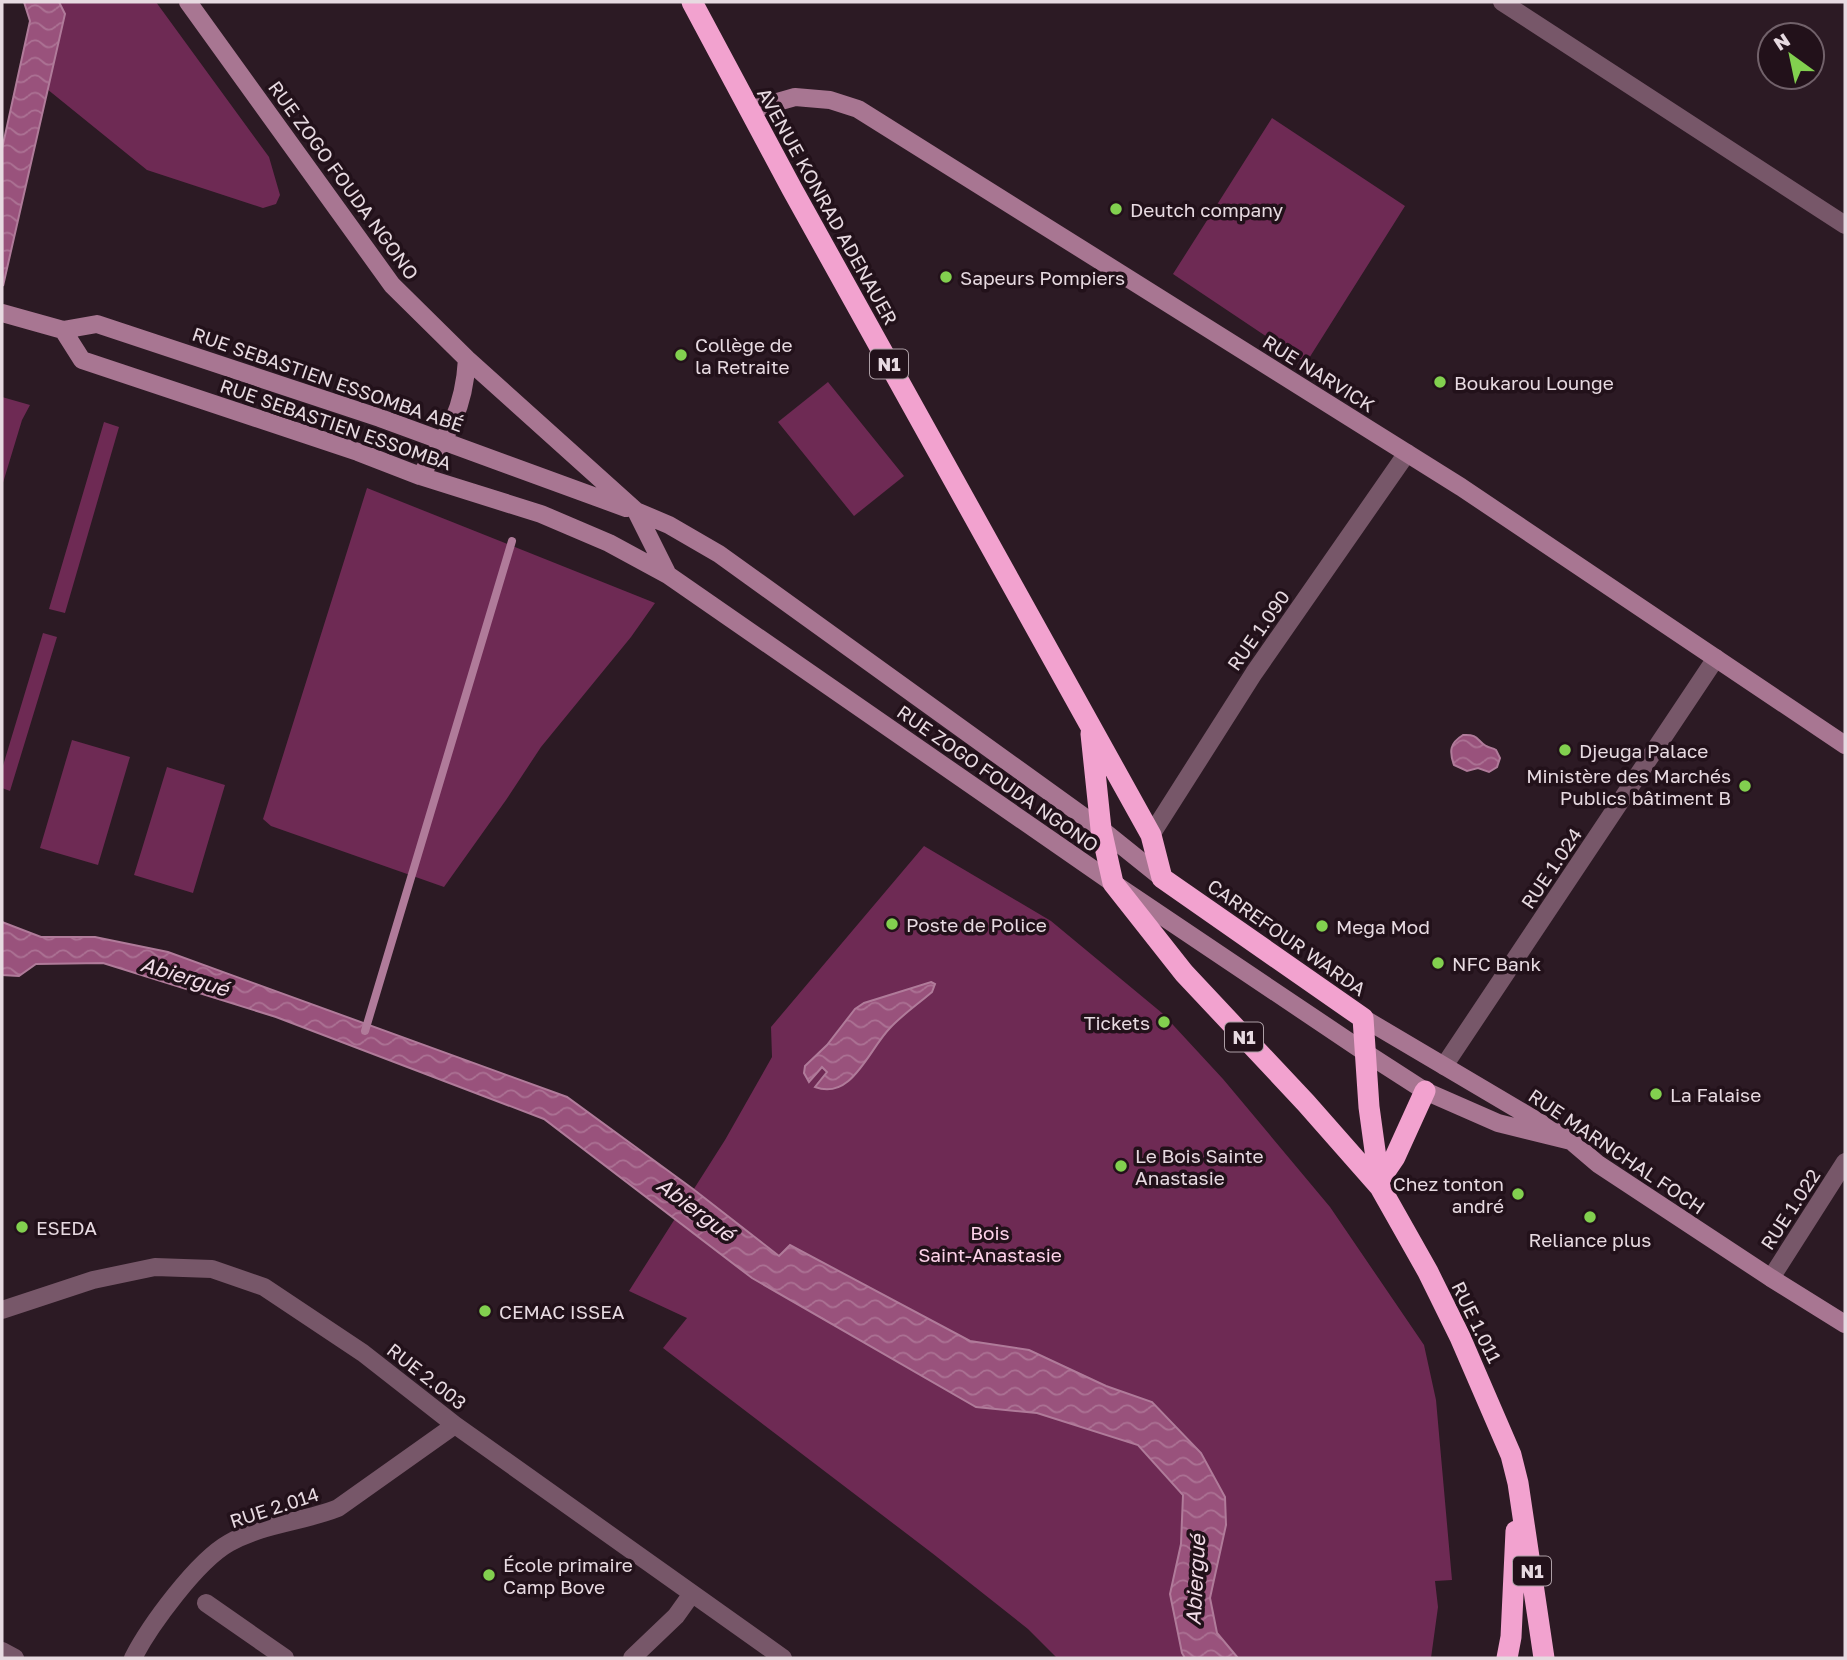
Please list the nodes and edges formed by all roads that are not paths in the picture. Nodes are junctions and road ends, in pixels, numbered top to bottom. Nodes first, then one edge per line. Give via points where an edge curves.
1 (188, 2) edge
2 (692, 2) edge
3 (1502, 2) edge
4 (749, 110) junction
5 (1845, 225) edge
6 (2, 313) edge
7 (63, 330) junction
8 (467, 359) junction
9 (444, 440) junction
10 (1407, 453) junction
11 (420, 476) junction
12 (636, 511) junction
13 (668, 575) junction
14 (1716, 658) junction
15 (1090, 724) junction
16 (1845, 745) edge
17 (1101, 829) junction
18 (1151, 835) junction
19 (1162, 878) junction
20 (1113, 883) junction
21 (1363, 1018) junction
22 (1366, 1053) junction
23 (1444, 1066) junction
24 (1425, 1091) junction
25 (1571, 1141) junction
26 (1845, 1162) edge
27 (1379, 1184) junction
28 (1771, 1278) junction
29 (2, 1310) edge
30 (1845, 1324) edge
31 (455, 1425) junction
32 (1518, 1483) junction
33 (691, 1595) junction
34 (206, 1603) dead end
35 (2, 1651) edge
36 (15, 1658) edge
37 (133, 1658) edge
38 (285, 1658) edge
39 (632, 1658) edge
40 (783, 1658) edge
41 (1507, 1658) edge
42 (1544, 1658) edge

1 - 8 main road, RUE ZOGO FOUDA NGONO via 392,285
2 - 4 highway, AVENUE KONRAD ADENAUER / N1
3 - 5 street
4 - 10 main road, RUE NARVICK via 795,97 830,100 858,109
4 - 15 highway, AVENUE KONRAD ADENAUER / N1
6 - 7 main road, RUE SEBASTIEN ESSOMBA ABÉ
7 - 9 main road, RUE SEBASTIEN ESSOMBA ABÉ via 97,324
7 - 11 main road, RUE SEBASTIEN ESSOMBA via 82,360
8 - 9 main road via 465,388
8 - 12 main road, RUE ZOGO FOUDA NGONO
9 - 11 main road
9 - 12 main road, RUE SEBASTIEN ESSOMBA ABÉ
10 - 14 main road, RUE NARVICK
10 - 18 street, RUE 1.090 via 1254,673
11 - 13 main road, RUE SEBASTIEN ESSOMBA via 541,514
12 - 13 main road, RUE ZOGO FOUDA NGONO
12 - 17 main road, RUE ZOGO FOUDA NGONO via 719,554
13 - 20 main road, RUE ZOGO FOUDA NGONO
14 - 16 main road, RUE NARVICK
14 - 23 street, RUE 1.024
15 - 17 highway, AVENUE KONRAD ADENAUER / N1
15 - 18 highway, AVENUE KONRAD ADENAUER / N1
17 - 19 main road, RUE ZOGO FOUDA NGONO
17 - 20 highway, AVENUE KONRAD ADENAUER / N1
18 - 19 highway, AVENUE KONRAD ADENAUER / N1
19 - 21 highway, CARREFOUR WARDA
20 - 22 main road, RUE ZOGO FOUDA NGONO
20 - 27 highway, N1 via 1184,973
21 - 22 highway, CARREFOUR WARDA / N1
21 - 23 main road, RUE MARNCHAL FOCH
22 - 24 main road, RUE ZOGO FOUDA NGONO
22 - 27 highway, CARREFOUR WARDA / N1
23 - 25 main road, RUE MARNCHAL FOCH
24 - 25 main road, RUE ZOGO FOUDA NGONO via 1498,1123
24 - 27 highway
25 - 28 main road, RUE MARNCHAL FOCH via 1598,1164
26 - 28 street, RUE 1.022
27 - 32 highway, RUE 1.011 / N1 via 1460,1337 1511,1455
28 - 30 main road, RUE MARNCHAL FOCH
29 - 31 street, RUE 2.003 via 93,1280 155,1267 212,1269 264,1287 363,1353
31 - 33 street, RUE 2.003
31 - 37 street, RUE 2.014 via 338,1508 230,1542 205,1560
32 - 41 highway, RUE 1.011 / N1
32 - 42 highway, RUE 1.011 / N1
33 - 39 street
33 - 40 street, RUE 2.003
34 - 38 street
35 - 36 street

